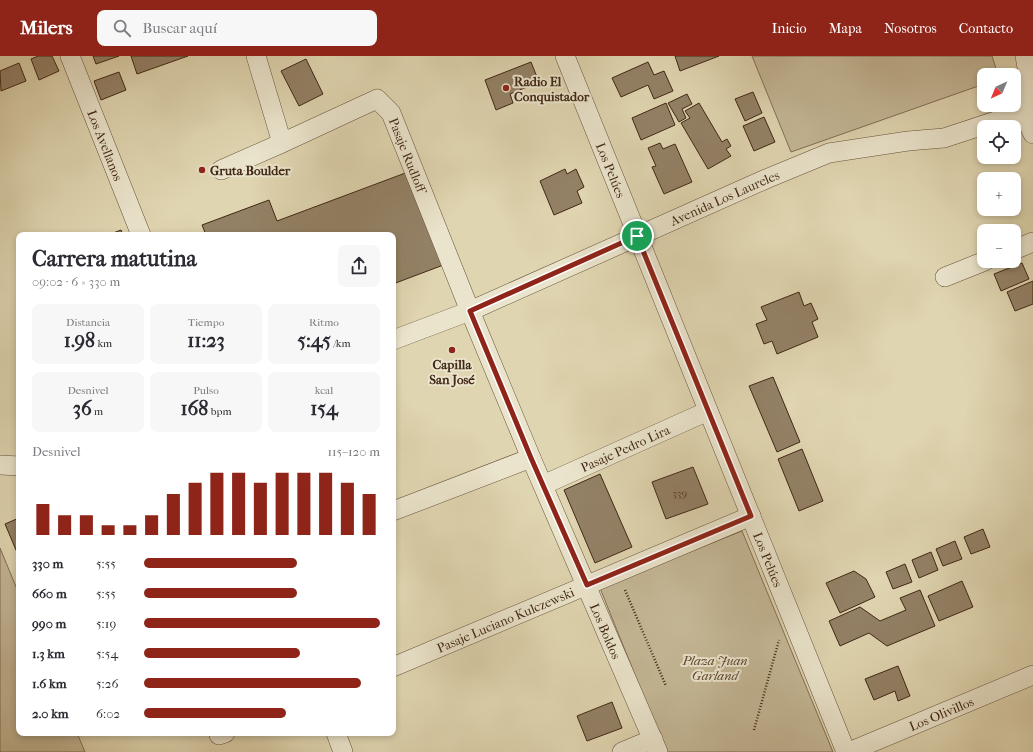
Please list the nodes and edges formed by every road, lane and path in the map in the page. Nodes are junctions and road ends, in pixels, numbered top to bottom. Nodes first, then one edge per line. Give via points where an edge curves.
1 (70, 56) edge
2 (256, 56) edge
3 (565, 56) edge
4 (1025, 56) edge
5 (1023, 112) junction
6 (1033, 134) edge
7 (282, 143) junction
8 (221, 170) dead end
9 (140, 232) edge
10 (637, 236) junction
11 (1033, 242) edge
12 (1021, 247) edge
13 (977, 264) edge
14 (945, 277) dead end
15 (470, 311) junction
16 (396, 339) edge
17 (708, 411) junction
18 (531, 458) junction
19 (0, 465) edge
20 (16, 466) edge
21 (543, 485) junction
22 (396, 510) edge
23 (751, 516) junction
24 (587, 585) junction
25 (625, 589) dead end
26 (780, 635) dead end
27 (396, 666) edge
28 (1033, 675) edge
29 (666, 686) dead end
30 (754, 730) dead end
31 (337, 736) edge
32 (655, 746) edge
33 (343, 752) edge
34 (622, 752) edge
35 (848, 752) edge

1 - 9 street, Los Avellanos
2 - 7 street
3 - 10 street, Los Pelúes
4 - 5 street via 1030,84
5 - 6 street
5 - 10 street, Avenida Los Laureles via 944,138 829,153
7 - 8 street, Pasaje Rudloff
7 - 15 street, Pasaje Rudloff via 377,99 392,113
10 - 15 street, Avenida Los Laureles
10 - 17 street, Los Pelúes
11 - 12 street
13 - 14 street
15 - 16 street, Avenida Los Laureles
15 - 18 street, Los Boldos
17 - 21 street, Pasaje Pedro Lira
17 - 23 street, Los Pelúes
18 - 21 street, Los Boldos
18 - 22 street
19 - 20 street
21 - 24 street, Los Boldos
23 - 24 street, Pasaje Luciano Kulczewski
23 - 35 street, Los Pelúes
24 - 27 street, Pasaje Luciano Kulczewski
24 - 32 street, Los Boldos
25 - 29 path
26 - 30 path
28 - 35 street, Los Olivillos
31 - 33 street
32 - 34 street

